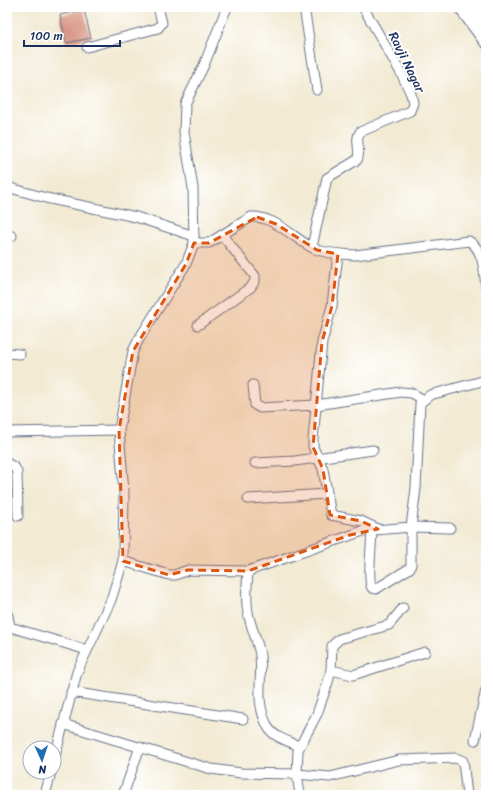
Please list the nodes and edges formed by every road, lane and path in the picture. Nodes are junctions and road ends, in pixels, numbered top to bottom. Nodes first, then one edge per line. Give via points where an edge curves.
1 (158, 7) edge
2 (227, 7) edge
3 (304, 7) edge
4 (363, 7) edge
5 (460, 7) edge
6 (468, 7) edge
7 (478, 7) edge
8 (486, 18) edge
9 (486, 31) edge
10 (486, 42) edge
11 (87, 48) dead end
12 (317, 90) dead end
13 (7, 187) edge
14 (222, 235) junction
15 (194, 239) junction
16 (312, 247) junction
17 (338, 254) junction
18 (484, 262) edge
19 (486, 288) edge
20 (198, 325) dead end
21 (7, 352) edge
22 (20, 354) dead end
23 (486, 380) edge
24 (253, 385) dead end
25 (422, 399) junction
26 (316, 405) junction
27 (120, 430) junction
28 (7, 432) edge
29 (373, 450) dead end
30 (318, 458) junction
31 (7, 463) edge
32 (255, 463) dead end
33 (326, 494) junction
34 (248, 499) dead end
35 (18, 516) dead end
36 (411, 527) junction
37 (450, 528) dead end
38 (375, 529) junction
39 (124, 560) junction
40 (248, 571) junction
41 (402, 608) dead end
42 (7, 611) edge
43 (87, 650) junction
44 (425, 652) dead end
45 (332, 670) junction
46 (486, 690) edge
47 (71, 692) junction
48 (243, 719) dead end
49 (63, 724) junction
50 (59, 740) edge
51 (475, 740) dead end
52 (299, 746) junction
53 (140, 747) junction
54 (297, 774) junction
55 (49, 780) edge
56 (45, 795) edge
57 (123, 795) edge
58 (300, 795) edge
59 (467, 795) edge

1 - 11 street via 162,23 158,28
2 - 15 street via 185,104 184,132 193,188
3 - 12 street
4 - 16 street, Ravji Nagar via 401,73 413,103 410,111 360,132 357,138 357,160 327,178
5 - 10 main road
6 - 9 highway
7 - 8 main road
13 - 15 street via 136,217
14 - 15 street via 203,244
14 - 16 street via 251,217 256,217 276,224
14 - 20 street via 255,276 255,281 251,287
15 - 27 street via 186,264 133,351
16 - 17 street
17 - 18 street via 355,255 464,241 475,244
17 - 26 street via 332,306 322,342
18 - 19 street
21 - 22 street
23 - 25 street
24 - 26 street via 255,405 258,408
25 - 26 street via 406,392
25 - 36 street via 418,408 416,488
26 - 30 street via 313,447
27 - 28 street
27 - 39 street via 124,492
29 - 30 street
30 - 32 street
30 - 33 street
31 - 35 street via 17,472
33 - 34 street
33 - 38 street via 331,516 361,521
36 - 37 street
36 - 38 street
36 - 38 street via 410,568 376,589 372,588 369,582
38 - 40 street via 350,535
39 - 40 street via 169,575 188,570
39 - 43 street via 111,600
40 - 52 street via 248,616 259,651 260,704 269,729 277,736
41 - 45 street via 389,625 335,642 331,652
42 - 43 street via 10,627
43 - 47 street
44 - 45 street via 353,675
45 - 52 street via 317,714
46 - 51 street
47 - 48 street
47 - 49 street
49 - 50 street
49 - 53 street
52 - 54 street
53 - 54 street via 223,771
53 - 57 street
54 - 58 street
54 - 59 street via 330,777 399,760 456,758 463,761
55 - 56 street

